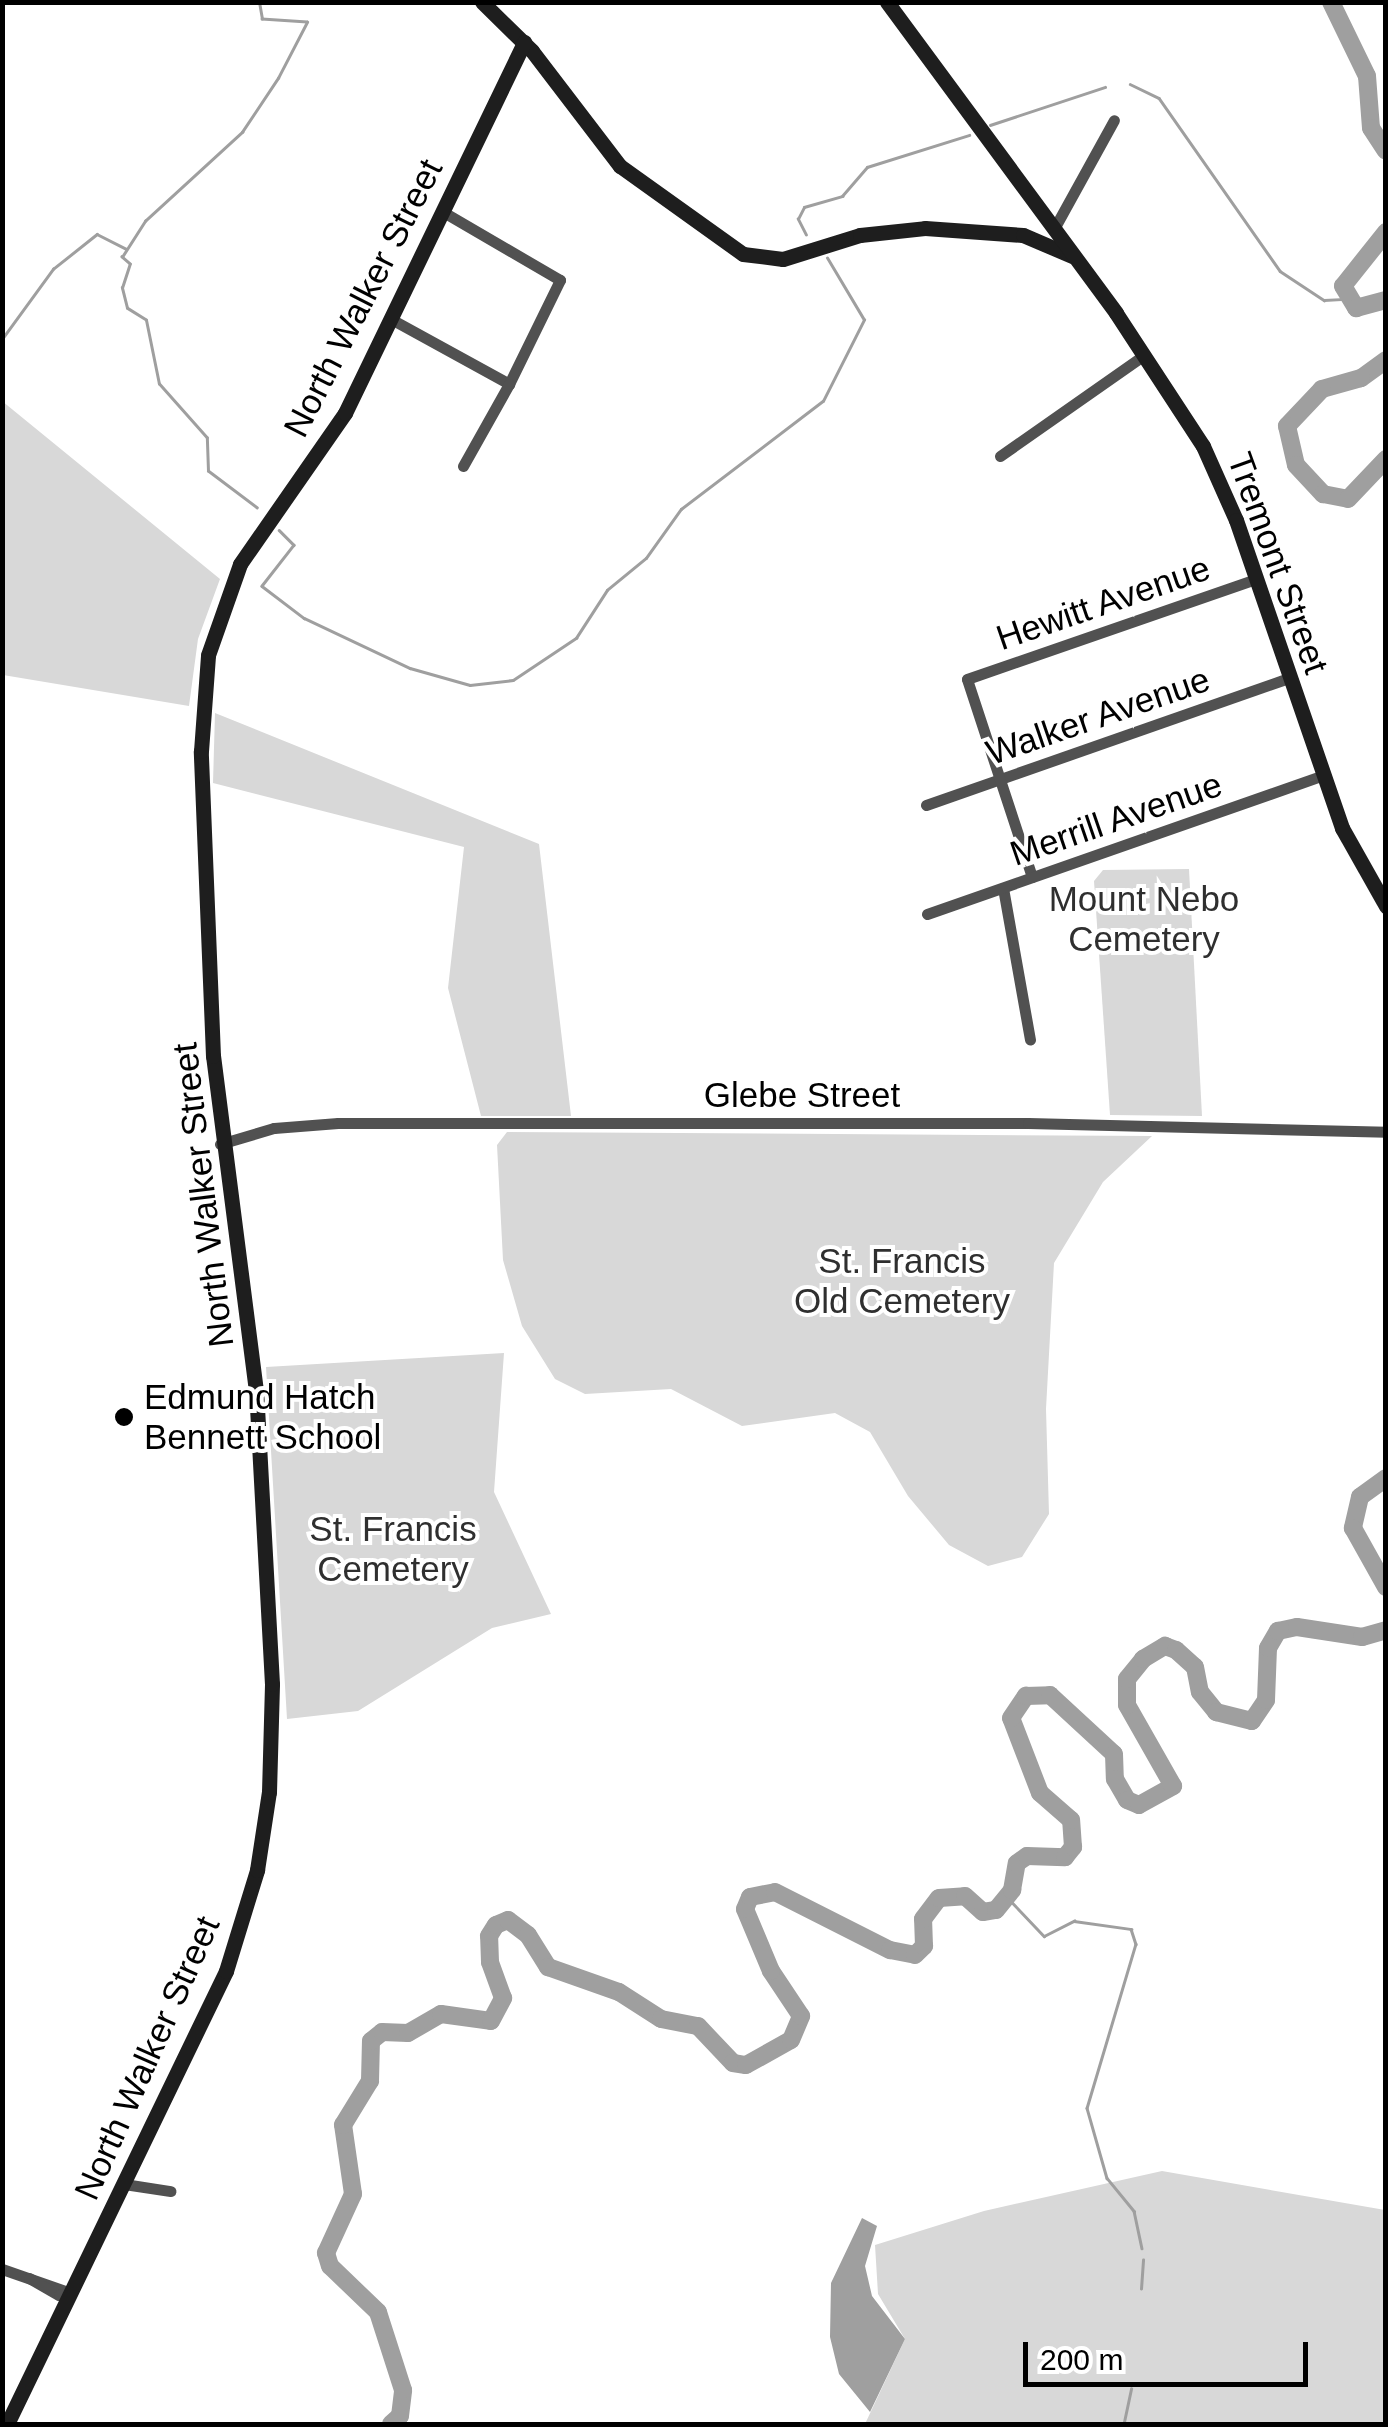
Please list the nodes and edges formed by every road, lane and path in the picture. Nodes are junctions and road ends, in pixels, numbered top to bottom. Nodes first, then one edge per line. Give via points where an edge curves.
1 (482, 2) edge
2 (887, 2) edge
3 (524, 42) junction
4 (1114, 120) dead end
5 (443, 212) junction
6 (1055, 227) junction
7 (1078, 260) junction
8 (391, 319) junction
9 (1144, 355) junction
10 (509, 384) junction
11 (1000, 456) dead end
12 (463, 466) dead end
13 (1256, 579) junction
14 (1289, 678) junction
15 (1323, 775) junction
16 (1000, 779) junction
17 (926, 805) dead end
18 (1032, 877) junction
19 (1002, 888) junction
20 (1386, 906) edge
21 (928, 914) dead end
22 (1030, 1040) dead end
23 (1386, 1132) edge
24 (220, 1144) junction
25 (124, 2184) junction
26 (170, 2192) dead end
27 (2, 2269) edge
28 (71, 2293) junction
29 (7, 2424) edge

1 - 3 main road
2 - 6 main road, Tremont Street
3 - 5 main road, North Walker Street
3 - 7 main road via 620,166 753,258 784,259 860,234 926,228 1023,235
4 - 6 street
5 - 8 main road, North Walker Street
5 - 10 street via 560,280
6 - 7 main road, Tremont Street
7 - 9 main road, Tremont Street
8 - 10 street
8 - 24 main road, North Walker Street via 339,423 240,564 208,654 201,751
9 - 11 street
9 - 13 main road, Tremont Street via 1208,456
10 - 12 street
13 - 14 main road, Tremont Street
13 - 16 street, Hewitt Avenue via 967,679
14 - 15 main road, Tremont Street
14 - 16 street, Walker Avenue
15 - 18 street, Merrill Avenue
15 - 20 main road, Tremont Street via 1356,858
16 - 17 street, Walker Avenue
16 - 18 street
18 - 19 street, Merrill Avenue
19 - 21 street, Merrill Avenue
19 - 22 street
23 - 24 street, Glebe Street via 1028,1123 338,1122 274,1128
24 - 25 main road, North Walker Street via 255,1378 273,1752 263,1841 239,1935
25 - 26 street
25 - 28 main road, North Walker Street
27 - 28 street
28 - 29 main road, North Walker Street

